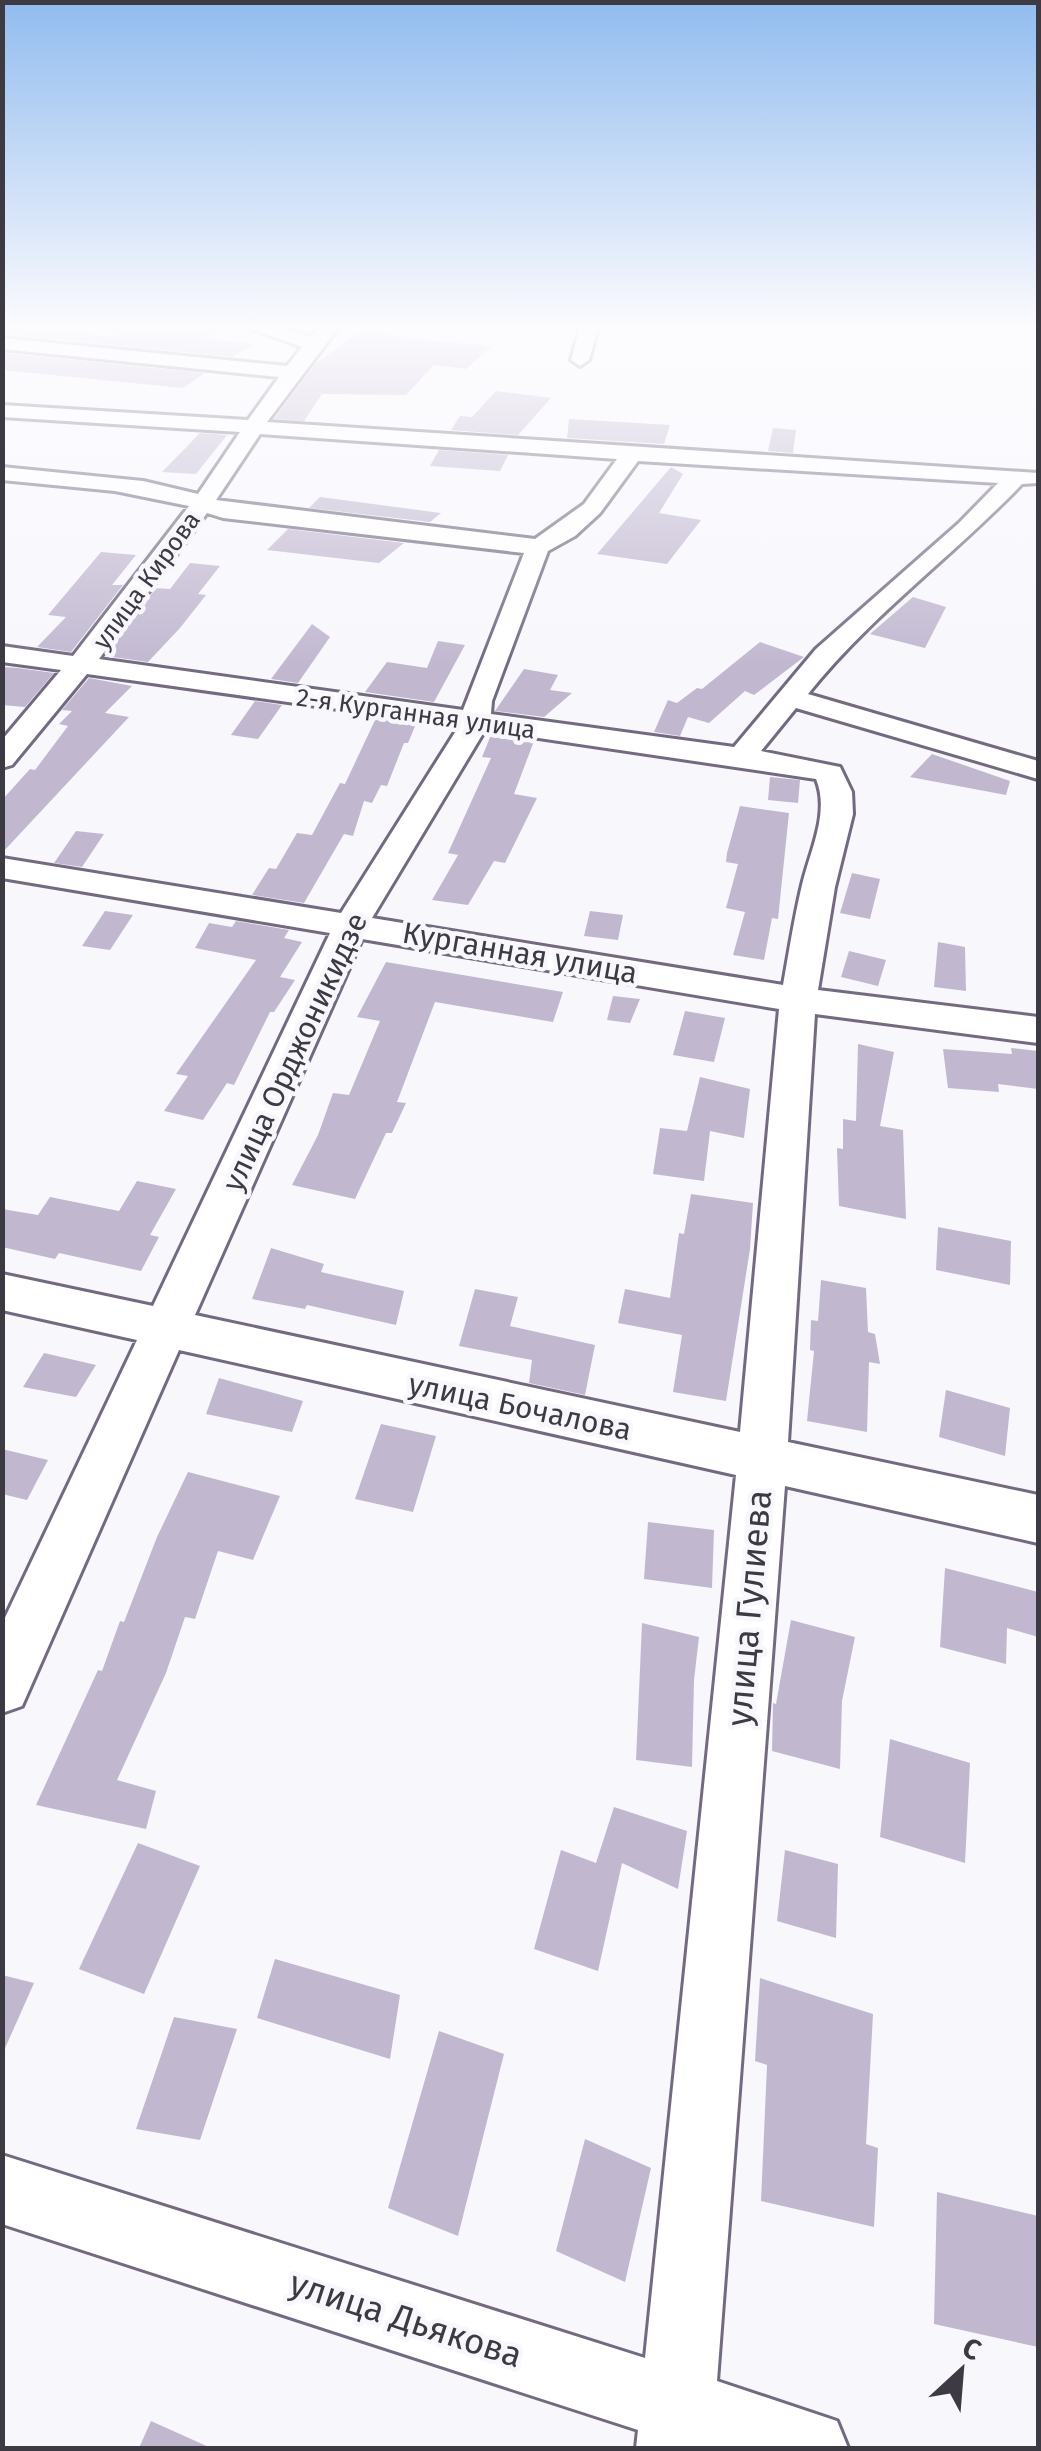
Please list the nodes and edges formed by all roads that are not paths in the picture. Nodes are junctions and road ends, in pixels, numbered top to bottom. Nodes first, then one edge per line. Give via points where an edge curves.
1 (247, 438) edge
2 (427, 438) edge
3 (631, 453) junction
4 (2, 473) edge
5 (1027, 478) edge
6 (203, 502) junction
7 (538, 547) junction
8 (2, 654) edge
9 (84, 665) junction
10 (794, 698) junction
11 (476, 722) junction
12 (742, 756) junction
13 (2, 759) edge
14 (1038, 770) edge
15 (829, 773) joint
16 (2, 868) edge
17 (351, 924) junction
18 (798, 1000) junction
19 (1038, 1030) edge
20 (2, 1292) edge
21 (166, 1331) junction
22 (762, 1460) junction
23 (1038, 1519) edge
24 (2, 1686) edge
25 (2, 2189) edge
26 (675, 2427) edge
27 (810, 2448) edge

1 - 6 street, улица Кирова
2 - 3 street
3 - 5 street
3 - 7 street via 565,536
4 - 6 street
5 - 10 street via 825,655
6 - 7 street via 224,511
6 - 9 street, улица Кирова
7 - 11 street, улица Орджоникидзе via 478,701
8 - 9 street, 2-я Курганная улица
9 - 11 street, 2-я Курганная улица
9 - 13 street, улица Кирова
10 - 12 street
10 - 14 street
11 - 12 street, 2-я Курганная улица
11 - 17 street, улица Орджоникидзе
12 - 15 street, 2-я Курганная улица
15 - 18 street, улица Гулиева via 837,814
16 - 17 street, Курганная улица
17 - 18 street, Курганная улица
17 - 21 street, улица Орджоникидзе
18 - 19 street, Курганная улица
18 - 22 street, улица Гулиева
20 - 21 street, улица Бочалова
21 - 22 street, улица Бочалова
21 - 24 street, улица Орджоникидзе
22 - 23 street, улица Бочалова
22 - 26 street, улица Гулиева
25 - 26 street, улица Дьякова
26 - 27 street, улица Дьякова

